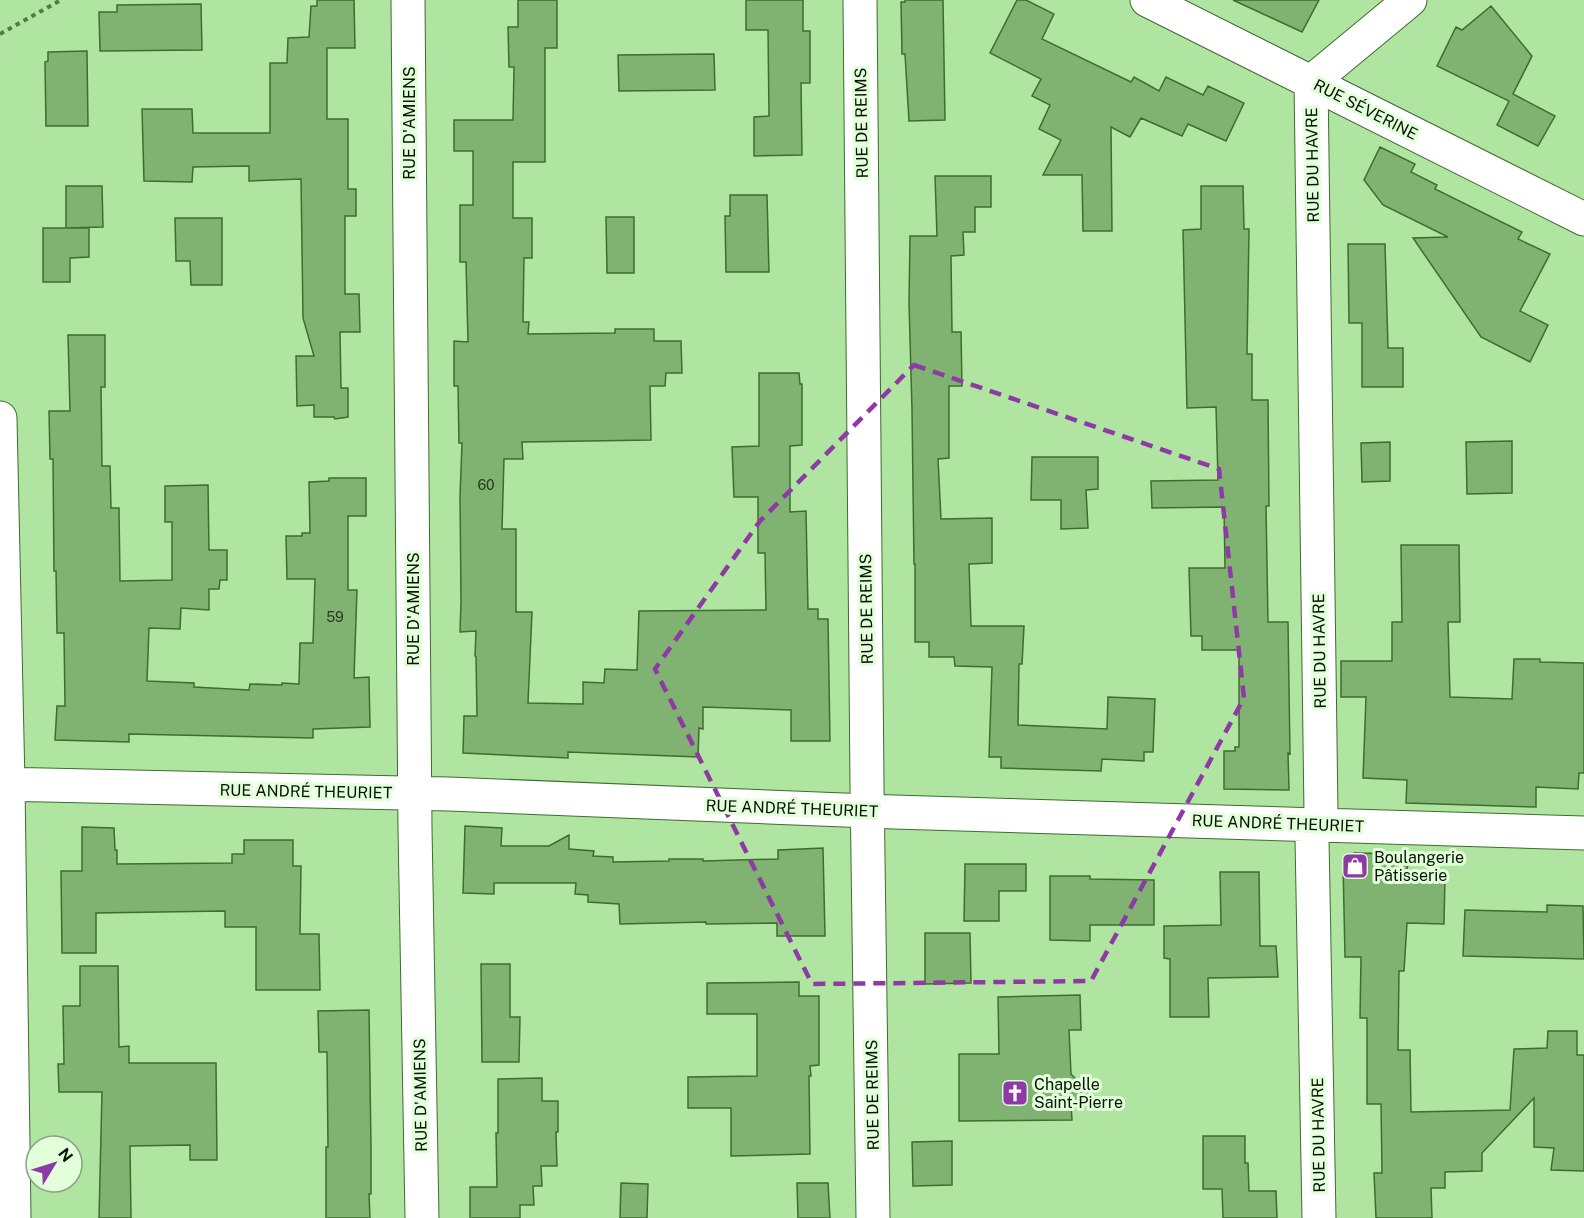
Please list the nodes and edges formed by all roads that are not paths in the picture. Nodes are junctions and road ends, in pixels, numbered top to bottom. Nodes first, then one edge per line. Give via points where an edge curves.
1 (408, 0) edge
2 (860, 0) edge
3 (1147, 0) edge
4 (1410, 0) edge
5 (1311, 82) junction
6 (1584, 219) edge
7 (0, 418) edge
8 (4, 784) edge
9 (415, 793) junction
10 (868, 810) junction
11 (1317, 824) junction
12 (1584, 832) edge
13 (14, 1218) edge
14 (422, 1218) edge
15 (873, 1218) edge
16 (1319, 1218) edge

1 - 9 street, RUE D'AMIENS
2 - 10 street, RUE DE REIMS
3 - 5 street, RUE SÉVERINE
4 - 5 street
5 - 6 street, RUE SÉVERINE
5 - 11 street, RUE DU HAVRE via 1321,796
7 - 8 street
8 - 9 street, RUE ANDRÉ THEURIET
8 - 13 street
9 - 10 street, RUE ANDRÉ THEURIET
9 - 14 street, RUE D'AMIENS
10 - 11 street, RUE ANDRÉ THEURIET
10 - 15 street, RUE DE REIMS
11 - 12 street, RUE ANDRÉ THEURIET
11 - 16 street, RUE DU HAVRE via 1312,838

